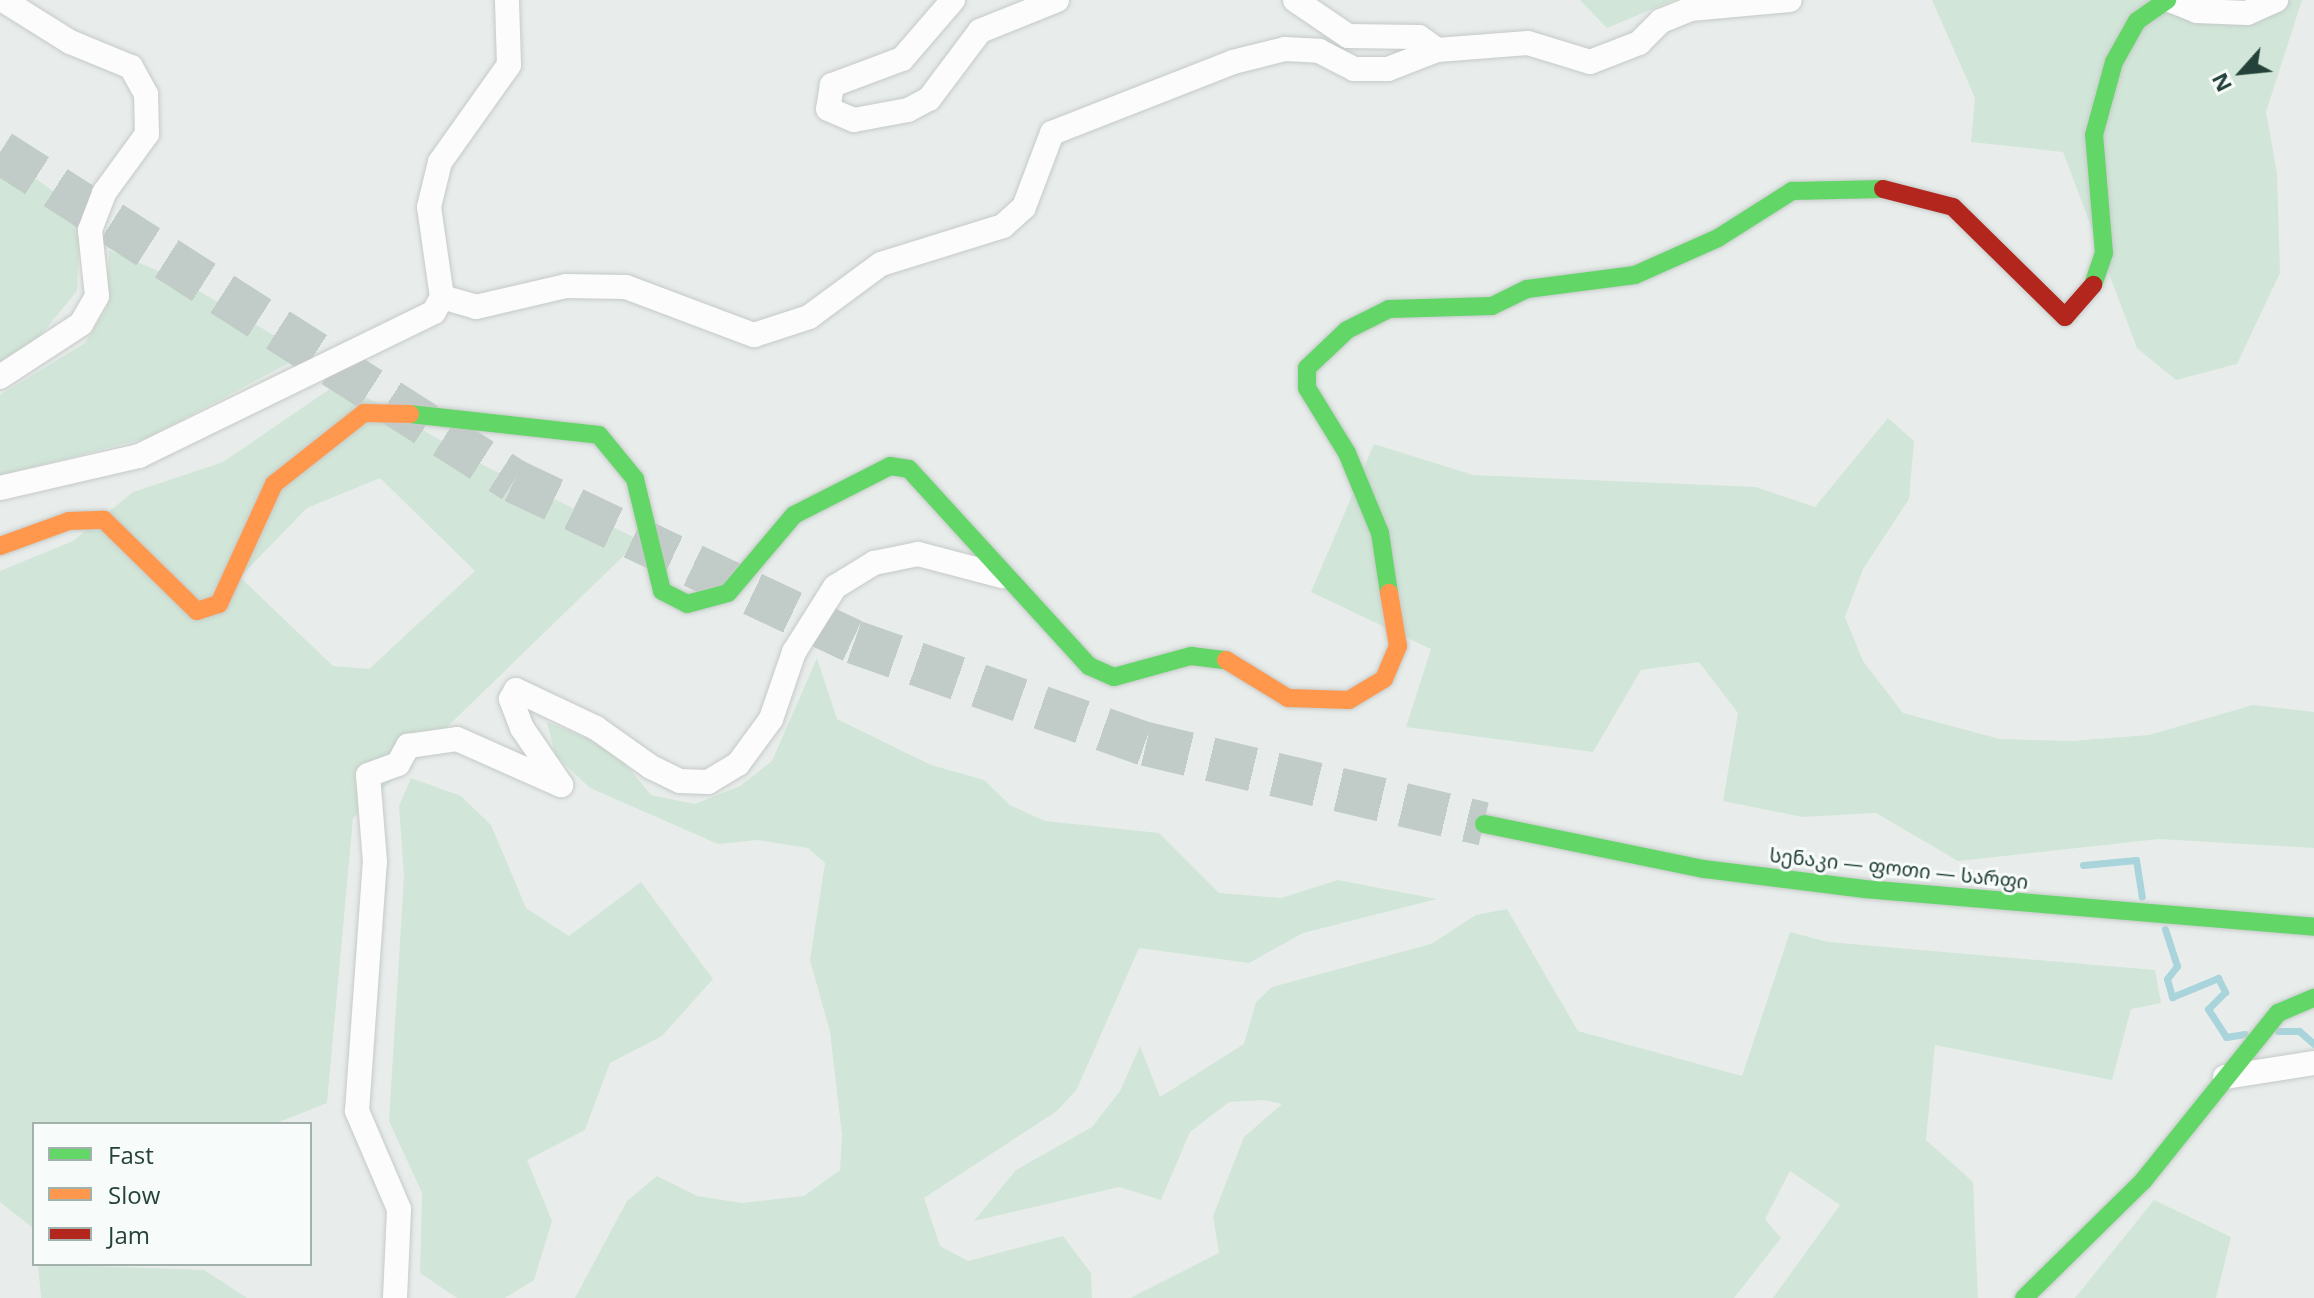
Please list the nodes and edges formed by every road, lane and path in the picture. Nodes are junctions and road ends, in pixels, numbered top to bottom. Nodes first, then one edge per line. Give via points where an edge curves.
1 (3, 0) edge
2 (507, 0) edge
3 (953, 0) edge
4 (1057, 0) edge
5 (1295, 0) edge
6 (1790, 0) edge
7 (2169, 0) edge
8 (2276, 0) edge
9 (1437, 50) junction
10 (442, 297) junction
11 (0, 377) edge
12 (0, 488) edge
13 (0, 546) edge
14 (1002, 576) junction
15 (1484, 824) tunnel mouth
16 (2314, 927) edge
17 (2314, 998) edge
18 (2314, 1063) edge
19 (2225, 1077) junction
20 (395, 1298) edge
21 (2024, 1298) edge

1 - 11 street via 70,42 131,67 146,94 147,134 104,193 90,230 97,296 81,324
2 - 10 street via 509,65 440,162 429,207
3 - 4 street via 902,59 832,85 828,109 854,120 908,110 929,99 980,31
5 - 9 street via 1348,36 1419,37
6 - 9 street via 1690,9 1661,21 1639,43 1590,62 1528,43
7 - 8 street via 2197,11 2247,13
7 - 14 main road via 2137,21 2114,62 2094,135 2104,253 2091,290 2065,317 1953,207 1870,186 1792,191 1718,238 1635,275 1527,289 1492,306 1389,309 1347,330 1307,368 1307,388 1347,453 1380,533 1398,646 1384,679 1349,700 1288,698 1233,661 1191,656 1114,677 1089,666
9 - 10 street via 1388,69 1354,69 1319,51 1285,49 1233,62 1052,133 1024,207 1003,226 881,264 809,317 754,335 626,287 566,286 476,307
10 - 12 street via 434,312 139,456
13 - 14 main road via 69,521 104,520 197,611 219,604 274,484 364,413 441,415 599,435 635,479 662,591 687,604 728,593 794,515 890,466 909,469
14 - 20 street via 918,554 874,563 835,587 794,652 771,719 738,764 708,782 680,781 596,728 516,690 511,699 522,728 561,785 457,739 408,746 398,764 368,775 375,862 357,1111 399,1209
15 - 16 main road, სენაკი — ფოთი — სარფი via 1704,869
17 - 19 main road via 2278,1013
18 - 19 street
19 - 21 main road via 2143,1181

